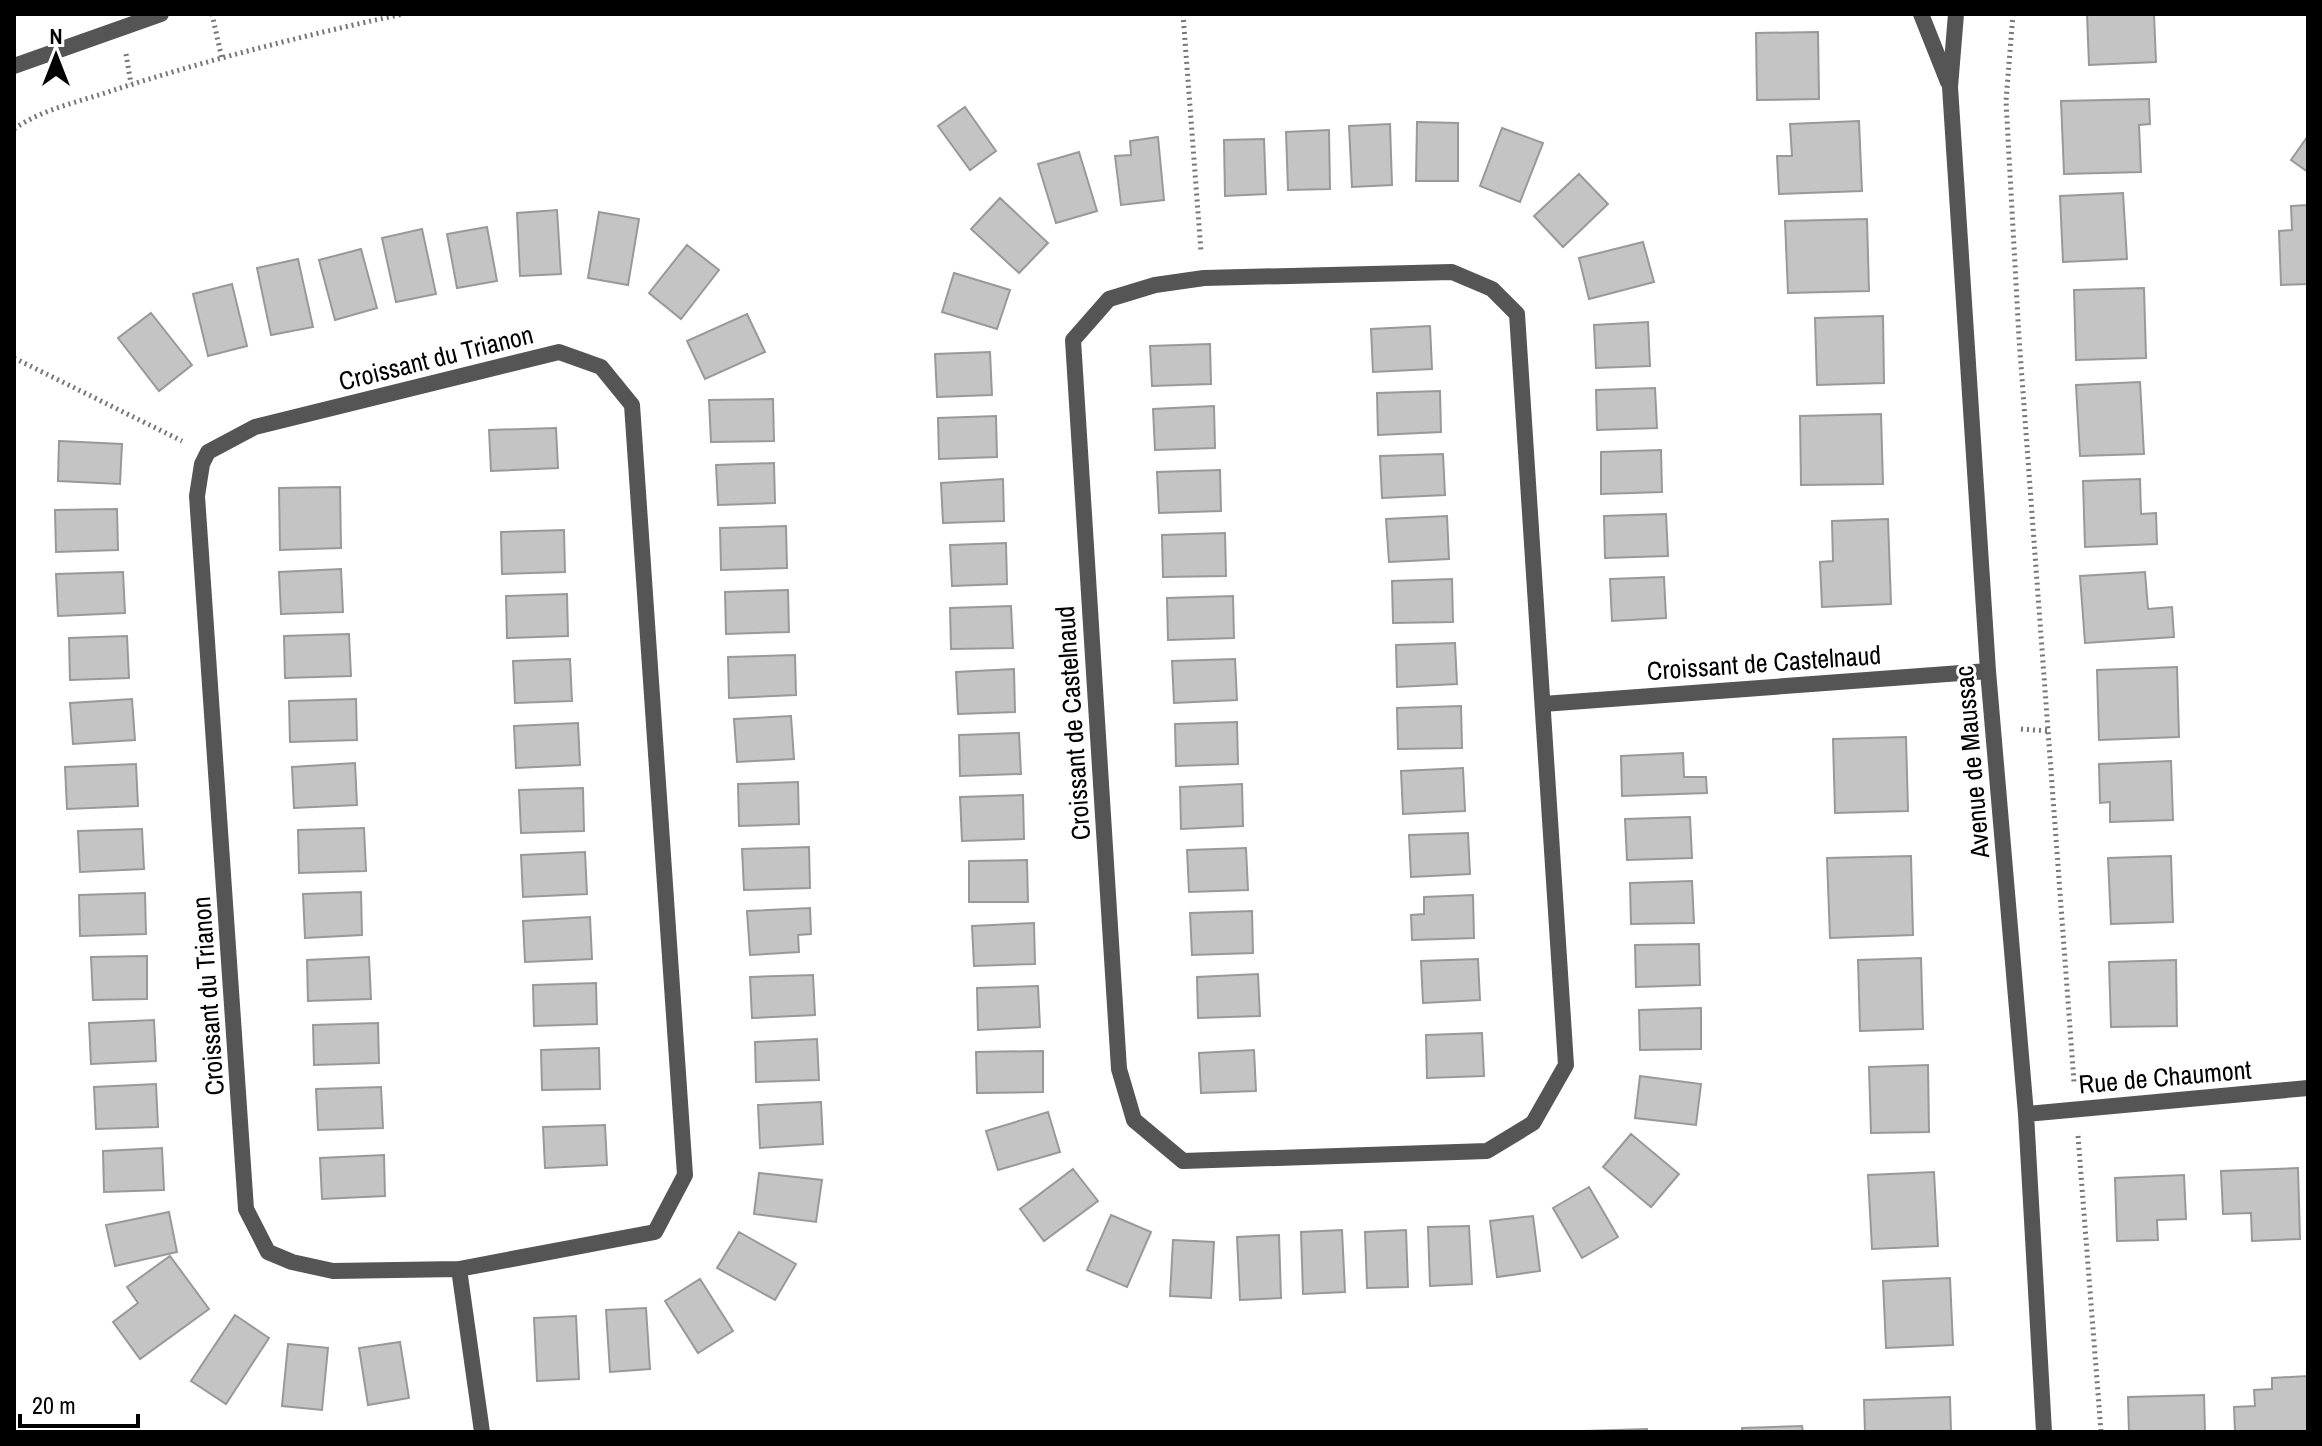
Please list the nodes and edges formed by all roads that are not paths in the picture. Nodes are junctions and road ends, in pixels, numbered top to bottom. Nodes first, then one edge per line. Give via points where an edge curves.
1 (161, 14) edge
2 (1921, 14) edge
3 (1956, 14) edge
4 (14, 66) edge
5 (1950, 87) junction
6 (1988, 671) junction
7 (1543, 704) junction
8 (2308, 1088) edge
9 (2026, 1114) junction
10 (459, 1269) junction
11 (482, 1432) edge
12 (2044, 1432) edge

1 - 4 street
2 - 5 street, Avenue de Maussac
3 - 5 street, Avenue de Maussac
5 - 6 street, Avenue de Maussac
6 - 7 street, Croissant de Castelnaud
6 - 9 street, Avenue de Maussac
7 - 7 street, Croissant de Castelnaud via 1566,1065 1533,1123 1487,1151 1183,1161 1134,1120 1119,1069 1073,340 1109,299 1204,278 1452,272 1492,289 1517,314
8 - 9 street, Rue de Chaumont
9 - 12 street, Avenue de Maussac
10 - 10 street, Croissant du Trianon via 655,1232 685,1175 632,405 601,367 559,352 255,427 208,452 197,496 246,1209 268,1252 292,1262 333,1271
10 - 11 street

